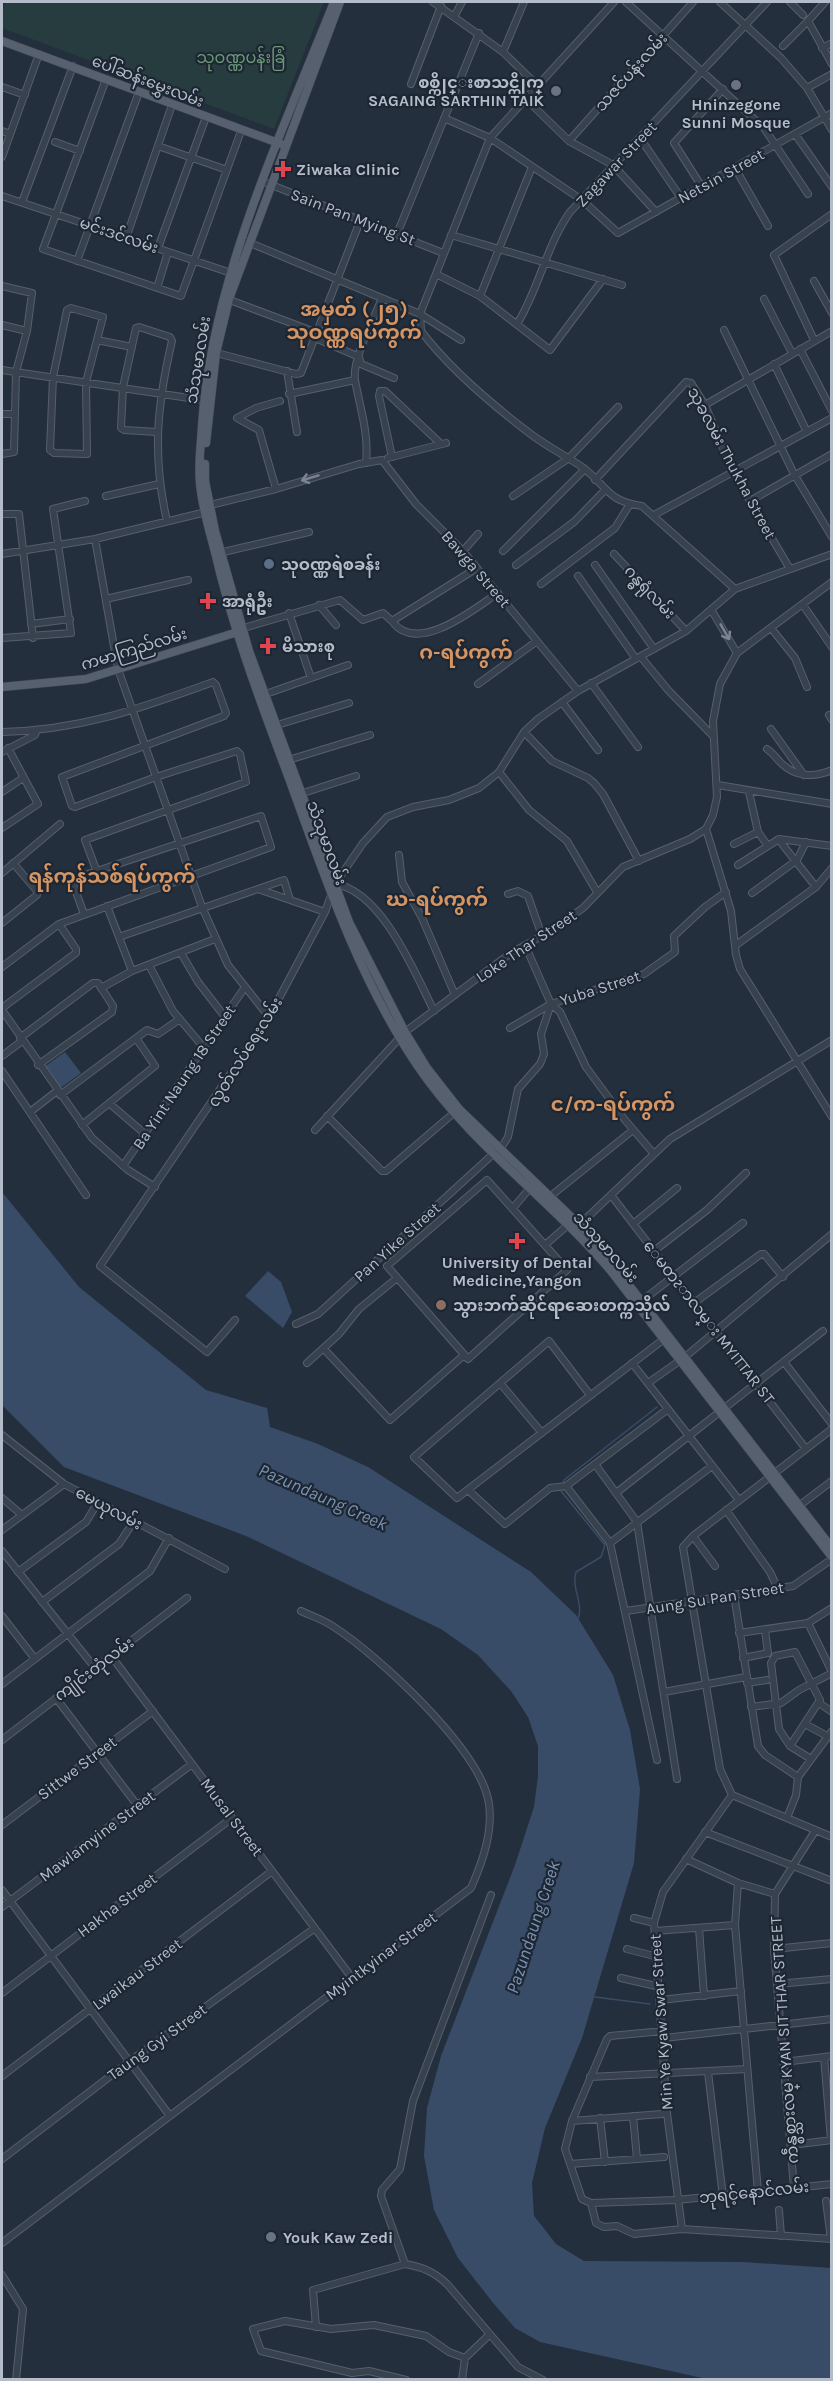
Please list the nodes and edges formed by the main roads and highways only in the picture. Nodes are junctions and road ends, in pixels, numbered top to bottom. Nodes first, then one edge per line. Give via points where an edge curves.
1 (334, 2) edge
2 (340, 2) edge
3 (3, 41) edge
4 (282, 144) junction
5 (240, 630) junction
6 (2, 687) edge
7 (298, 794) junction
8 (403, 1034) junction
9 (496, 1151) junction
10 (547, 1199) junction
11 (640, 1303) junction
12 (683, 1359) junction
13 (796, 1508) junction
14 (831, 1548) edge
15 (831, 1558) edge

1 - 4 main road, သံသုမာလမ်း
2 - 4 main road, သံသုမာလမ်း
3 - 4 main road, ပေါ်ဆန်းမွှေးလမ်း
4 - 5 main road, သံသုမာလမ်း via 226,298 207,401 207,509
5 - 6 main road, ကမာကြည်လမ်း via 86,679
5 - 7 main road, သံသုမာလမ်း
7 - 8 main road, သံသုမာလမ်း via 353,932
7 - 8 main road, သံသုမာလမ်း via 331,896 362,963
8 - 9 main road, သံသုမာလမ်း via 417,1065
9 - 10 main road, သံသုမာလမ်း
9 - 10 main road, သံသုမာလမ်း via 530,1188
10 - 11 main road, သံသုမာလမ်း
11 - 12 main road, သံသုမာလမ်း
11 - 12 main road, သံသုမာလမ်း
12 - 13 main road, သံသုမာလမ်း
13 - 14 main road, သံသုမာလမ်း
13 - 15 main road, သံသုမာလမ်း

